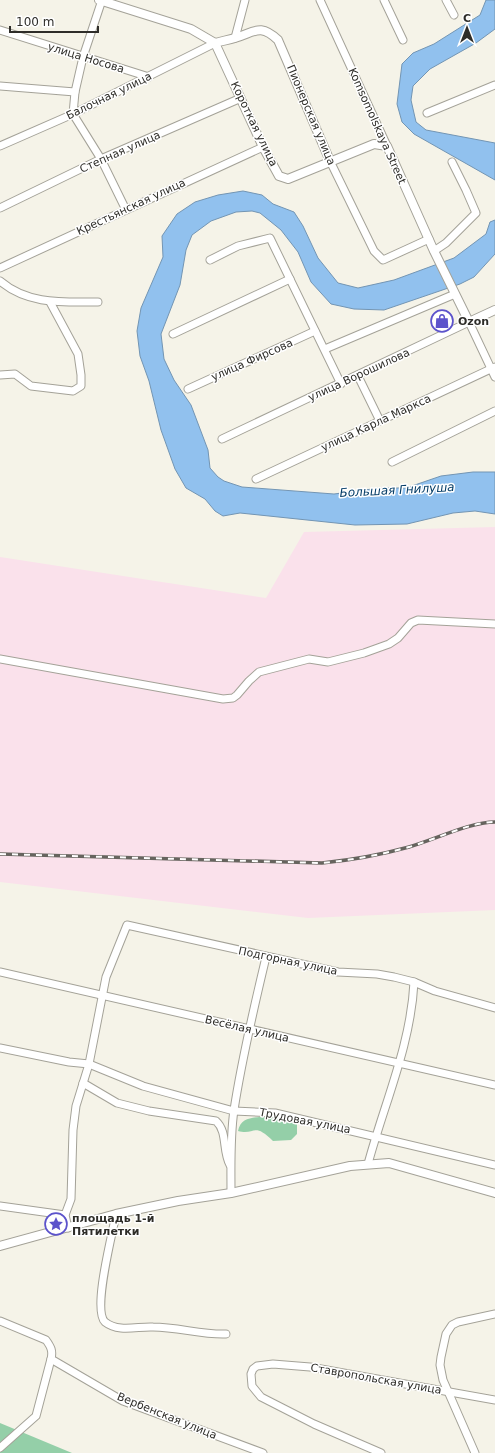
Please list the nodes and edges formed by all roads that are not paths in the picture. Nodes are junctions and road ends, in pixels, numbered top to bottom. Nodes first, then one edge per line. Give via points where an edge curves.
1 (101, 0) edge
2 (245, 0) edge
3 (322, 0) edge
4 (384, 0) edge
5 (446, 0) edge
6 (454, 15) dead end
7 (0, 30) edge
8 (235, 38) junction
9 (403, 40) dead end
10 (215, 43) junction
11 (82, 57) junction
12 (149, 77) junction
13 (495, 85) edge
14 (0, 86) edge
15 (75, 92) junction
16 (241, 98) junction
17 (427, 113) dead end
18 (73, 114) junction
19 (0, 146) edge
20 (387, 146) junction
21 (263, 147) junction
22 (101, 159) junction
23 (330, 161) junction
24 (452, 162) dead end
25 (0, 208) edge
26 (126, 210) junction
27 (429, 238) junction
28 (434, 251) junction
29 (210, 260) dead end
30 (0, 268) edge
31 (290, 279) junction
32 (0, 282) edge
33 (453, 291) junction
34 (50, 302) junction
35 (98, 302) dead end
36 (495, 310) edge
37 (469, 322) junction
38 (315, 331) junction
39 (173, 334) dead end
40 (325, 349) junction
41 (493, 368) edge
42 (0, 375) edge
43 (358, 376) junction
44 (495, 377) edge
45 (341, 384) junction
46 (188, 389) dead end
47 (495, 411) edge
48 (380, 421) junction
49 (222, 439) dead end
50 (392, 462) dead end
51 (256, 479) dead end
52 (495, 624) edge
53 (0, 659) edge
54 (266, 957) junction
55 (0, 972) edge
56 (414, 982) junction
57 (101, 996) junction
58 (495, 1008) edge
59 (249, 1029) junction
60 (0, 1048) edge
61 (89, 1064) junction
62 (400, 1064) junction
63 (83, 1083) junction
64 (495, 1085) edge
65 (234, 1111) junction
66 (376, 1136) junction
67 (368, 1164) junction
68 (231, 1165) junction
69 (495, 1165) edge
70 (231, 1193) junction
71 (495, 1193) edge
72 (0, 1206) edge
73 (65, 1214) junction
74 (116, 1214) junction
75 (68, 1228) junction
76 (0, 1246) edge
77 (495, 1314) edge
78 (0, 1321) edge
79 (226, 1334) dead end
80 (51, 1359) junction
81 (449, 1393) junction
82 (495, 1400) edge
83 (0, 1448) edge
84 (263, 1453) edge
85 (381, 1453) edge
86 (475, 1453) edge

1 - 10 main road via 191,29
1 - 11 street
2 - 8 street
3 - 20 street, Komsomolskaya Street
4 - 9 street
5 - 6 street
7 - 11 street, улица Носова
8 - 10 main road, Пионерская улица
8 - 23 main road, Пионерская улица via 256,29 269,32 278,40
10 - 12 street, Балочная улица
10 - 16 main road, Короткая улица
11 - 12 street, улица Носова
11 - 15 street
12 - 18 street, Балочная улица
13 - 17 street
14 - 15 street
15 - 18 street
16 - 21 main road, Короткая улица
16 - 22 street, Степная улица
18 - 19 street, Балочная улица
18 - 22 street
20 - 23 main road, Короткая улица via 374,144
20 - 27 main road, Komsomolskaya Street
21 - 23 main road, Короткая улица via 279,176 288,179
21 - 26 street, Крестьянская улица
22 - 25 street, Степная улица
22 - 26 street
23 - 27 street, Пионерская улица via 374,251 383,260
24 - 28 street via 476,213
26 - 30 street, Крестьянская улица
27 - 28 main road, Komsomolskaya Street
28 - 33 main road, Komsomolskaya Street
29 - 31 street via 238,246 270,238
31 - 38 street
31 - 39 street
32 - 34 street via 10,290
33 - 37 main road, Komsomolskaya Street
33 - 40 street
34 - 35 street
34 - 42 street via 78,354 81,386 73,391 31,386 15,374
36 - 37 main road, улица Ворошилова
37 - 41 street
37 - 43 street, улица Ворошилова
38 - 40 street
38 - 46 street, улица Фирсова
40 - 45 street
41 - 44 street
41 - 48 street, улица Карла Маркса
43 - 45 street, улица Ворошилова
43 - 48 street
45 - 49 street, улица Ворошилова
47 - 50 street
48 - 51 street, улица Карла Маркса
52 - 53 street via 418,620 411,623 389,644 364,653 328,662 309,660 259,672 233,698 223,699
54 - 56 street, Подгорная улица via 338,972 377,974
54 - 57 street, Подгорная улица via 127,925
54 - 59 street
55 - 57 street, Весёлая улица
56 - 58 street, Подгорная улица via 435,991
56 - 62 street via 412,1007
57 - 59 street, Весёлая улица
57 - 61 street
59 - 62 street, Весёлая улица
59 - 65 street
60 - 61 street, Трудовая улица
61 - 63 street
61 - 65 street, Трудовая улица via 143,1086
62 - 64 street, Весёлая улица
62 - 66 street
63 - 68 street via 117,1103 216,1121 222,1129 226,1157
63 - 73 street via 74,1116 71,1199
65 - 66 street, Трудовая улица via 275,1113
65 - 68 street
66 - 67 street
66 - 69 street, Трудовая улица
67 - 70 main road
67 - 71 main road via 388,1163
68 - 70 street
70 - 74 main road
72 - 73 street
73 - 75 street
74 - 75 main road
74 - 79 street via 101,1300 102,1317 105,1321 127,1328 153,1327
75 - 76 main road
77 - 81 street via 458,1322 449,1328 440,1365
78 - 80 street via 46,1340 52,1353
80 - 83 street via 36,1416
80 - 84 street, Вербенская улица via 122,1400
81 - 82 street, Ставропольская улица
81 - 85 street, Ставропольская улица via 310,1367 273,1364 256,1366 251,1374 252,1386 257,1394 268,1402
81 - 86 street

